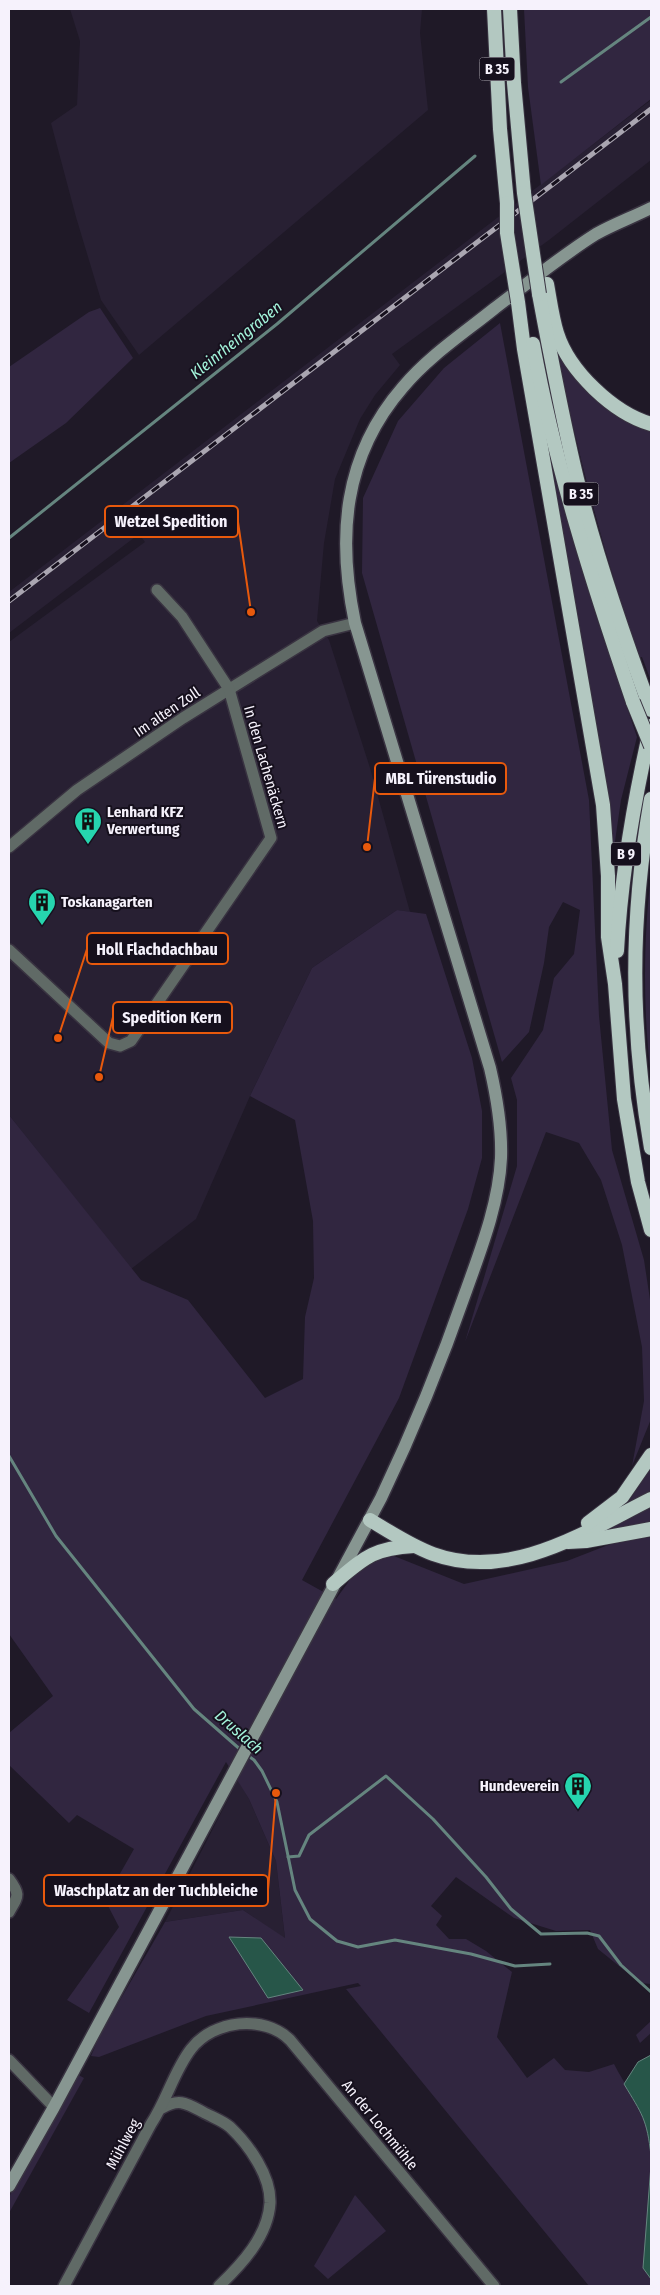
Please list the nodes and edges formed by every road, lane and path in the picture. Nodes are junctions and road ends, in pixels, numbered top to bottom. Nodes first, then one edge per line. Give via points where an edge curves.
1 (494, 9) edge
2 (510, 9) edge
3 (651, 208) edge
4 (543, 289) junction
5 (522, 301) junction
6 (651, 424) edge
7 (157, 590) dead end
8 (355, 623) junction
9 (229, 689) junction
10 (651, 710) edge
11 (651, 726) edge
12 (651, 746) edge
13 (651, 799) edge
14 (9, 847) edge
15 (9, 950) edge
16 (615, 984) junction
17 (642, 1096) junction
18 (651, 1123) edge
19 (651, 1148) edge
20 (651, 1230) edge
21 (651, 1455) edge
22 (649, 1500) edge
23 (370, 1520) junction
24 (651, 1529) edge
25 (563, 1542) junction
26 (415, 1546) junction
27 (334, 1584) junction
28 (9, 1879) edge
29 (9, 1912) edge
30 (221, 2028) joint
31 (9, 2060) edge
32 (54, 2107) junction
33 (162, 2108) junction
34 (9, 2186) edge
35 (64, 2286) edge
36 (219, 2286) edge
37 (494, 2286) edge

1 - 5 highway, B 35, bridge via 507,203 514,230
2 - 4 highway, B 35, bridge via 524,193
3 - 8 main road via 567,252 445,347 388,406 360,456 346,513 345,557
4 - 6 highway via 558,334 580,373 605,399
4 - 10 highway, B 35 via 558,399 580,488
5 - 12 highway, bridge via 569,497 604,618
5 - 16 highway via 527,368 603,805 608,937
7 - 9 street, In den Lachenäckern via 182,617
8 - 9 street, Im alten Zoll via 323,631
8 - 23 main road via 490,1068 500,1125 501,1160 480,1253 416,1426
9 - 14 street, Im alten Zoll via 95,777
9 - 15 street, In den Lachenäckern via 271,838 131,1041 120,1046 108,1043
11 - 16 highway, B 9 via 637,786 620,891
13 - 17 highway, B 9 via 637,902 635,961 635,1027
16 - 20 highway, B 9 via 625,1107 638,1182
17 - 18 highway
17 - 19 highway, B 9
21 - 25 highway via 622,1497
22 - 25 highway
23 - 26 highway
23 - 27 main road
24 - 25 highway
25 - 26 highway via 526,1557 488,1563 453,1559
26 - 27 highway via 393,1547 371,1554
27 - 32 main road
28 - 29 street via 18,1891
30 - 33 street, Mühlweg via 192,2047
30 - 37 street, An der Lochmühle via 245,2022 282,2031
31 - 32 street
32 - 34 main road
33 - 35 street, Mühlweg
33 - 36 street via 172,2102 186,2103 229,2126 264,2175 270,2203 265,2229

